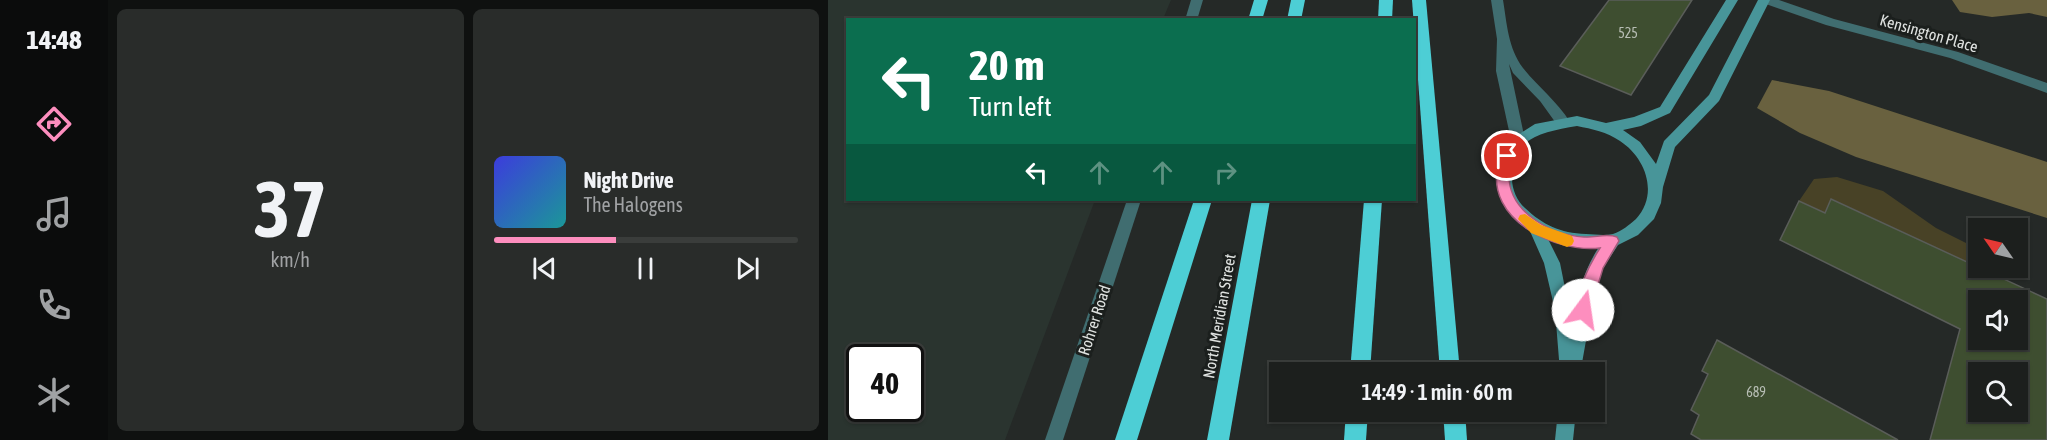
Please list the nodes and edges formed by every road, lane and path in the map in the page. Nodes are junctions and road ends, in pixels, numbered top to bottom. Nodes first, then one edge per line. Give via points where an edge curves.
1 (1197, 0) edge
2 (1261, 0) edge
3 (1298, 0) edge
4 (1386, 0) edge
5 (1419, 0) edge
6 (1497, 0) edge
7 (1732, 0) edge
8 (1765, 0) edge
9 (1192, 18) edge
10 (1256, 18) edge
11 (1294, 18) edge
12 (1385, 18) edge
13 (1503, 40) junction
14 (2047, 88) edge
15 (1563, 122) junction
16 (1607, 128) junction
17 (1518, 140) junction
18 (1657, 184) junction
19 (1134, 201) edge
20 (1203, 201) edge
21 (1261, 201) edge
22 (1372, 201) edge
23 (1536, 229) junction
24 (1612, 241) junction
25 (1361, 362) edge
26 (1449, 362) edge
27 (1569, 362) edge
28 (1572, 362) edge
29 (1356, 422) edge
30 (1455, 422) edge
31 (1566, 422) edge
32 (1054, 440) edge
33 (1126, 440) edge
34 (1218, 440) edge
35 (1355, 440) edge
36 (1456, 440) edge
37 (1564, 440) edge

1 - 9 street
2 - 10 highway
3 - 11 highway
4 - 12 highway
5 - 26 highway
6 - 13 street
7 - 16 street via 1665,110
8 - 14 street, Kensington Place via 1954,55
8 - 18 street via 1714,98 1669,145
13 - 15 street via 1518,70
13 - 17 street via 1502,71
15 - 16 street
15 - 17 street via 1546,125
16 - 18 street via 1641,151
17 - 23 street via 1507,156 1503,174 1506,194 1517,213
18 - 24 street via 1655,202 1647,219 1632,232
19 - 32 street, Rohrer Road
20 - 33 highway
21 - 34 highway, North Meridian Street
22 - 25 highway
23 - 24 street via 1560,240 1586,244
23 - 27 street via 1552,263
24 - 28 street via 1596,265 1587,290
29 - 35 highway
30 - 36 highway
31 - 37 street

